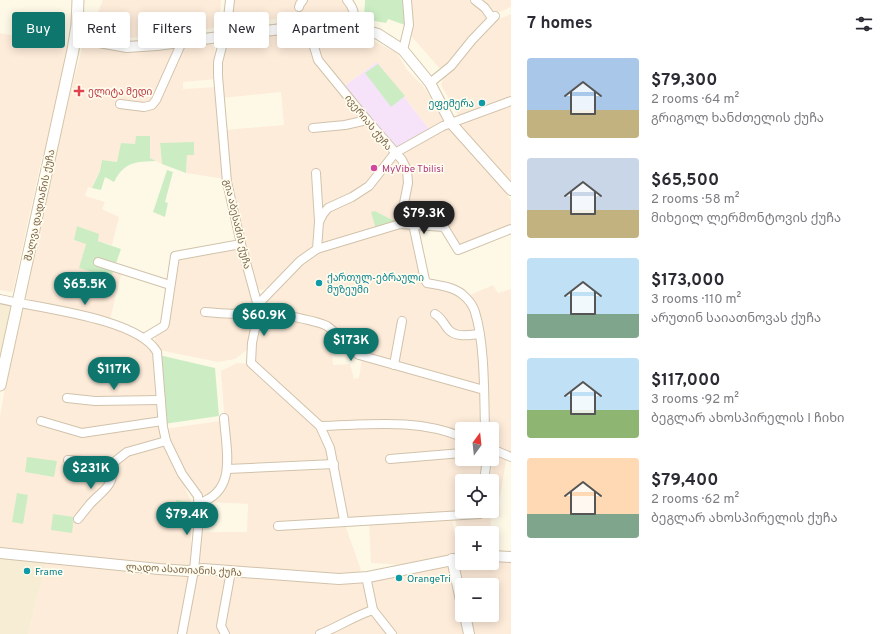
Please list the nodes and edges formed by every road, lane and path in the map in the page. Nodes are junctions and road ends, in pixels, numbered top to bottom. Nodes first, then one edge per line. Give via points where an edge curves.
1 (230, 0) edge
2 (347, 0) edge
3 (407, 0) edge
4 (476, 0) edge
5 (228, 12) edge
6 (353, 12) edge
7 (374, 33) edge
8 (73, 44) edge
9 (179, 48) edge
10 (221, 48) edge
11 (314, 48) edge
12 (403, 50) junction
13 (430, 83) junction
14 (511, 101) edge
15 (120, 104) dead end
16 (367, 120) junction
17 (451, 123) junction
18 (313, 128) dead end
19 (395, 153) junction
20 (316, 173) dead end
21 (511, 190) edge
22 (319, 222) junction
23 (400, 224) junction
24 (413, 224) junction
25 (511, 229) edge
26 (241, 244) junction
27 (317, 249) junction
28 (98, 262) dead end
29 (170, 285) junction
30 (0, 299) edge
31 (17, 303) junction
32 (259, 310) junction
33 (205, 312) dead end
34 (435, 314) dead end
35 (402, 321) dead end
36 (479, 334) junction
37 (144, 338) junction
38 (394, 365) junction
39 (0, 385) edge
40 (484, 390) junction
41 (67, 398) dead end
42 (161, 400) junction
43 (224, 418) dead end
44 (40, 421) dead end
45 (162, 422) junction
46 (485, 422) edge
47 (320, 426) junction
48 (455, 435) edge
49 (166, 442) junction
50 (499, 452) edge
51 (455, 454) edge
52 (511, 457) edge
53 (390, 459) dead end
54 (68, 460) dead end
55 (113, 463) junction
56 (334, 464) junction
57 (227, 469) junction
58 (199, 503) junction
59 (455, 515) edge
60 (78, 519) dead end
61 (344, 520) junction
62 (278, 526) dead end
63 (0, 553) edge
64 (499, 556) edge
65 (511, 557) edge
66 (455, 559) edge
67 (194, 570) junction
68 (230, 571) junction
69 (368, 577) junction
70 (373, 610) junction
71 (466, 622) edge
72 (342, 625) junction
73 (182, 634) edge
74 (225, 634) edge
75 (320, 634) edge
76 (340, 634) edge
77 (392, 634) edge
78 (469, 634) edge

1 - 5 street, გია აბესაძის ქუჩა
2 - 6 street
3 - 12 street via 409,25
4 - 13 street via 493,17 451,66
7 - 12 street
8 - 31 main road, შალვა დადიანის ქუჩა
9 - 15 street via 152,105
10 - 26 street, გია აბესაძის ქუჩა via 218,62 227,182
11 - 16 street, ივერიას ქუჩა via 318,60
12 - 13 street
13 - 17 street
14 - 17 street
16 - 18 street
16 - 19 street, ივერიას ქუჩა
17 - 19 street
17 - 21 street
19 - 22 street via 369,186 328,208
19 - 23 street, ივერიას ქუჩა via 407,170 408,183
20 - 22 street
22 - 27 street
23 - 24 street
23 - 27 street
24 - 25 street via 444,227 458,250
24 - 36 street via 425,280 462,294 475,311
26 - 29 street via 175,256
26 - 32 street, გია აბესაძის ქუჩა
27 - 32 street via 300,261 262,300
28 - 29 street
29 - 37 street via 164,326
30 - 31 street
31 - 37 street via 90,317
31 - 39 main road, შალვა დადიანის ქუჩა
32 - 33 street via 252,313 230,314
32 - 38 street via 325,325 359,355
32 - 47 street, გია აბესაძის ქუჩა via 251,363
34 - 36 street via 451,332 458,335
35 - 38 street
36 - 40 street
37 - 42 street via 153,344 158,352
38 - 40 street
40 - 46 street
41 - 42 street via 94,401
42 - 45 street
43 - 57 street
44 - 45 street via 82,433
45 - 49 street
47 - 48 street via 402,424 432,427
47 - 56 street
49 - 55 street via 127,452
49 - 58 street via 182,474 198,496
50 - 52 street
51 - 53 street
54 - 55 street
55 - 60 street via 110,485 90,503
56 - 57 street
56 - 61 street
57 - 58 street via 226,480 217,493
58 - 67 street
59 - 61 street
61 - 62 street
63 - 67 street, ლადო ასათიანის ქუჩა via 148,568
64 - 65 street
66 - 69 street, ლადო ასათიანის ქუჩა
67 - 68 street, ლადო ასათიანის ქუჩა
67 - 73 street
68 - 69 street, ლადო ასათიანის ქუჩა via 339,579
68 - 74 street via 221,626
69 - 70 street
70 - 72 street via 356,615
70 - 77 street
71 - 78 street
72 - 75 street
72 - 76 street

